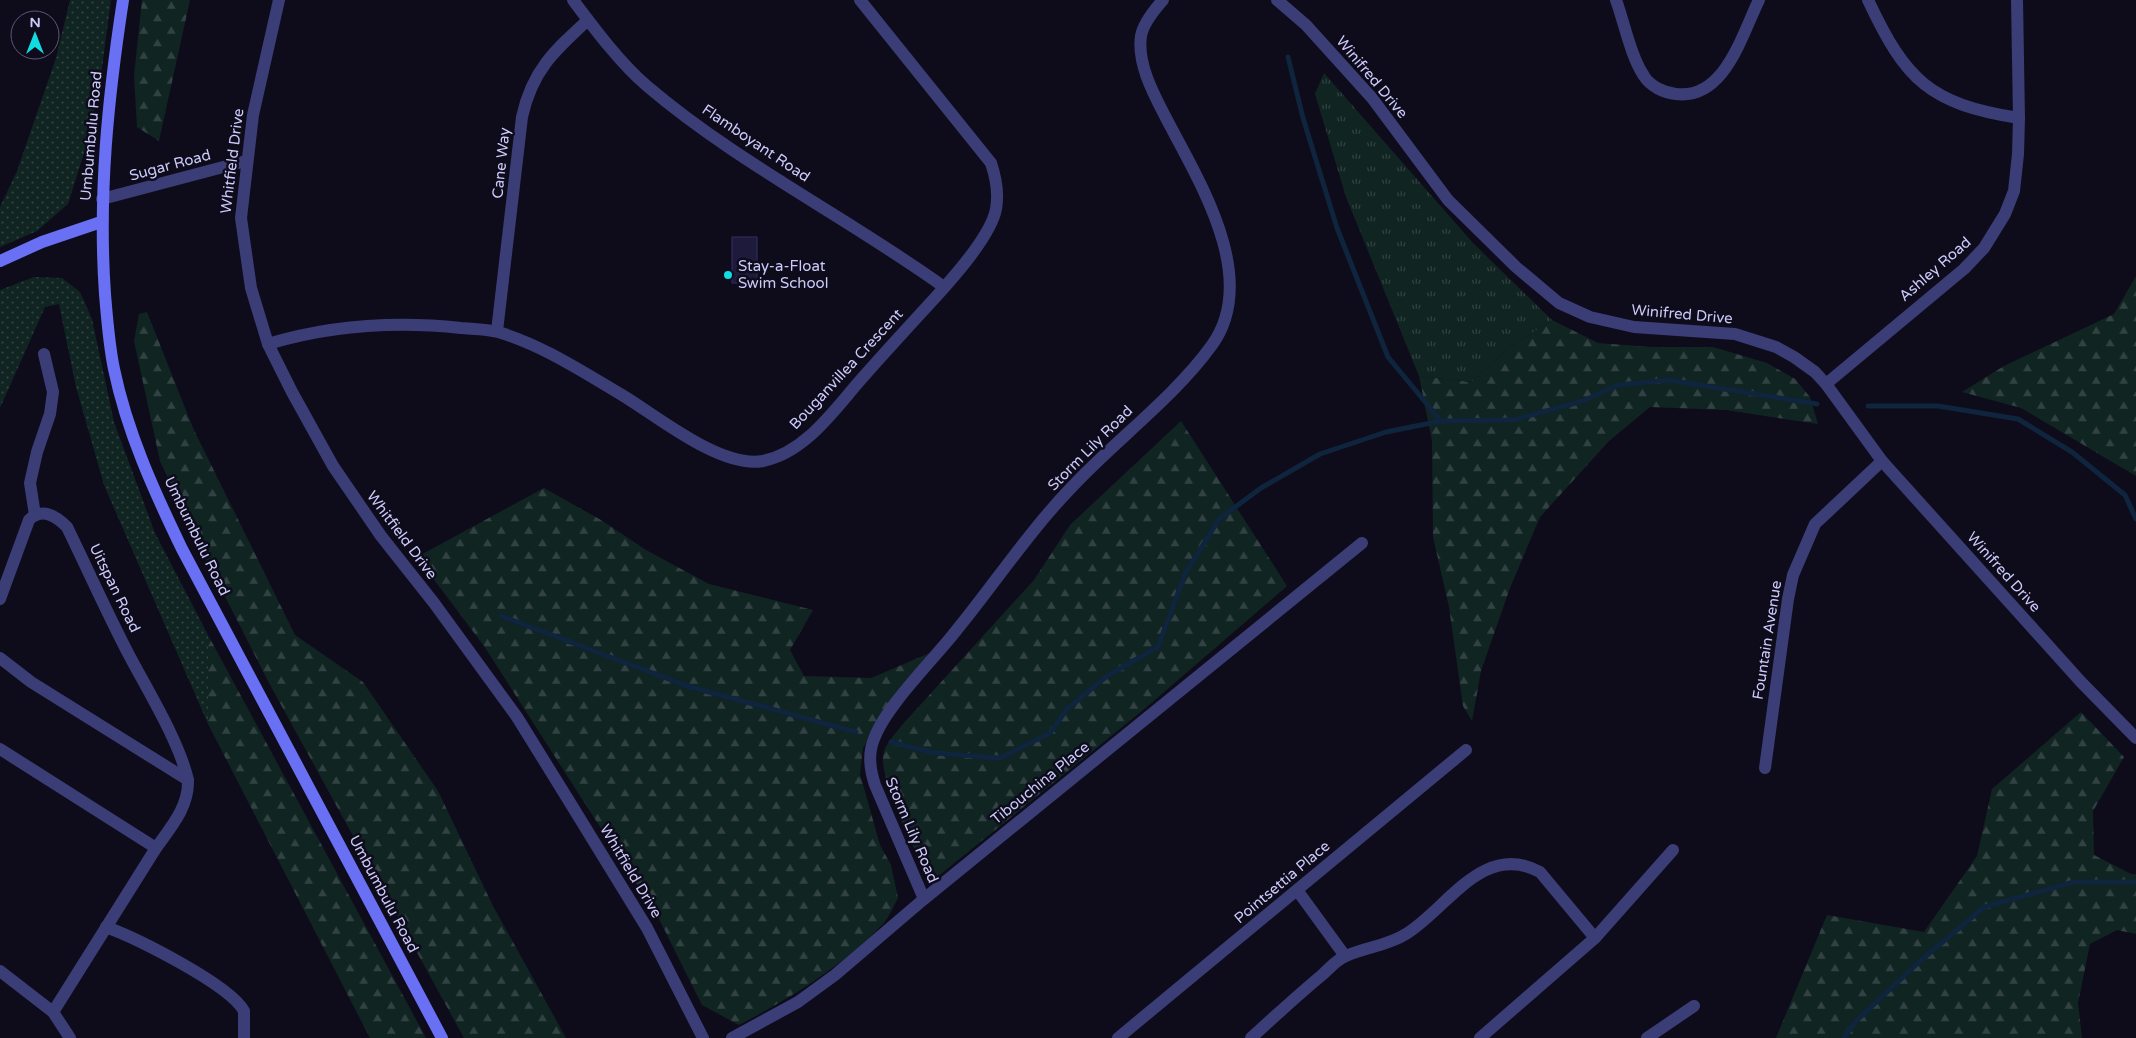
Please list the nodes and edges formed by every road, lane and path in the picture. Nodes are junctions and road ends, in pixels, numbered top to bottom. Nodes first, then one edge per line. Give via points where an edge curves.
1 (123, 0) edge
2 (279, 0) edge
3 (573, 0) edge
4 (860, 0) edge
5 (1163, 0) edge
6 (1277, 0) edge
7 (1616, 0) edge
8 (1759, 0) edge
9 (1868, 0) edge
10 (2017, 0) edge
11 (588, 20) junction
12 (2019, 118) junction
13 (246, 161) junction
14 (102, 199) junction
15 (101, 222) junction
16 (0, 261) edge
17 (944, 287) junction
18 (497, 331) junction
19 (268, 344) junction
20 (44, 354) dead end
21 (1826, 384) junction
22 (1882, 460) junction
23 (36, 515) junction
24 (1362, 542) dead end
25 (0, 599) edge
26 (0, 658) edge
27 (2136, 738) edge
28 (0, 749) edge
29 (1466, 750) dead end
30 (1765, 768) dead end
31 (188, 780) junction
32 (156, 848) junction
33 (1673, 850) dead end
34 (1297, 890) junction
35 (924, 899) junction
36 (106, 927) junction
37 (1595, 938) junction
38 (1345, 956) junction
39 (0, 971) edge
40 (1694, 1006) dead end
41 (53, 1012) junction
42 (70, 1038) edge
43 (244, 1038) edge
44 (442, 1038) edge
45 (703, 1038) edge
46 (732, 1038) edge
47 (1118, 1038) edge
48 (1252, 1038) edge
49 (1480, 1038) edge
50 (1647, 1038) edge

1 - 14 main road, Umbumbulu Road via 110,86
2 - 13 street, Whitfield Drive via 252,115
3 - 11 street, Flamboyant Road
4 - 17 street, Bouganvillea Crescent via 991,163 995,175 996,210 991,222 968,259
5 - 35 street, Storm Lily Road via 1141,32 1141,50 1157,102 1208,201 1223,240 1229,278 1228,303 1222,326 1213,344 1186,378 1062,497 902,696 874,738 870,750 874,785
6 - 21 street, Winifred Drive via 1306,25 1372,98 1448,200 1516,267 1559,303 1611,323 1716,332 1758,341 1794,357
7 - 8 street via 1644,77 1656,88 1681,95 1710,86 1727,68
9 - 12 street via 1900,59 1932,90 1953,103
10 - 12 street, Ashley Road
11 - 17 street, Flamboyant Road via 646,85 706,130 897,252
11 - 18 street, Cane Way via 548,58 527,96
12 - 21 street, Ashley Road via 2014,191 2005,214 1984,248 1964,269
13 - 14 street, Sugar Road
13 - 19 street, Whitfield Drive via 241,218 243,245 251,288
14 - 15 main road, Umbumbulu Road
15 - 16 main road via 42,242
15 - 44 main road, Umbumbulu Road via 113,367 136,444 160,504
17 - 18 street, Bouganvillea Crescent via 810,435 792,448 763,460 736,460 693,441 560,359
18 - 19 street, Bouganvillea Crescent via 416,323 352,326
19 - 45 street, Whitfield Drive via 333,466 516,718 548,768 647,928
20 - 23 street via 53,392 30,483
21 - 22 street, Winifred Drive
22 - 27 street, Winifred Drive via 2081,682
22 - 30 street, Fountain Avenue via 1815,524 1793,575
23 - 25 street via 27,524
23 - 31 street, Uitspan Road via 51,514 67,527 166,726
24 - 35 street, Tibouchina Place
26 - 31 street via 47,692
28 - 32 street
29 - 34 street, Pointsettia Place
31 - 32 street via 184,805
32 - 36 street
33 - 37 street
34 - 38 street
34 - 47 street, Pointsettia Place
35 - 46 street, Tibouchina Place via 835,975 798,1002
36 - 41 street
36 - 43 street via 147,944 232,997 244,1010
37 - 38 street via 1540,872 1530,866 1505,865 1477,874 1406,934 1381,946
37 - 49 street
38 - 48 street
39 - 41 street
40 - 50 street
41 - 42 street

